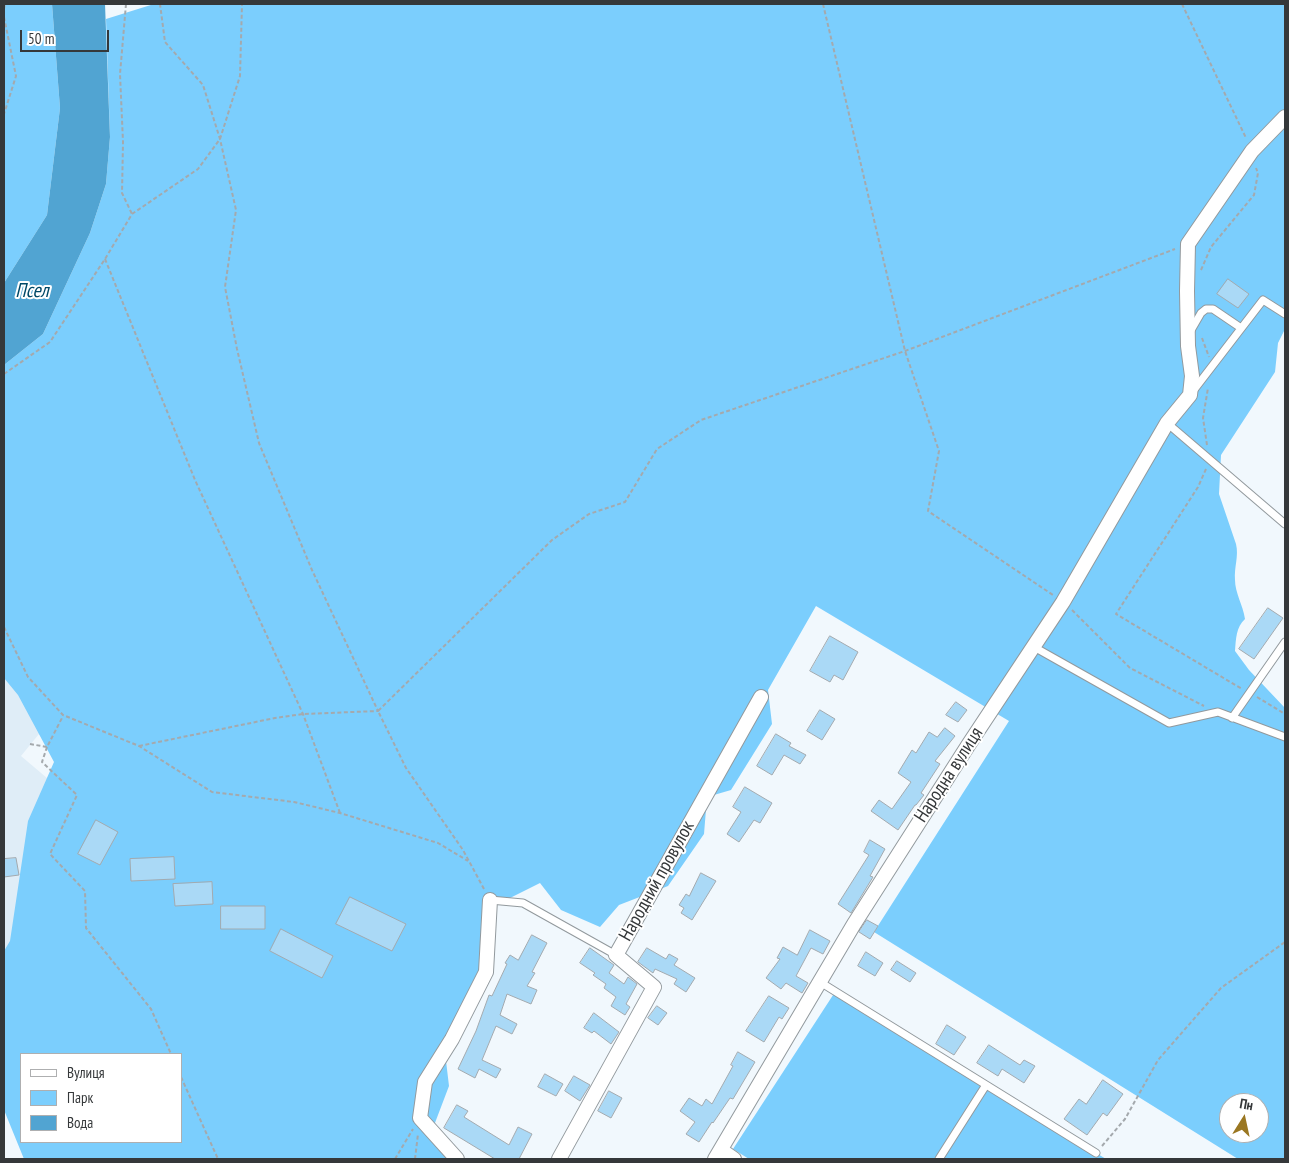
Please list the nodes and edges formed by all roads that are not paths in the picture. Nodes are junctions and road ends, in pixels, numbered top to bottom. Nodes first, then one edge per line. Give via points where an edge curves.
1 (1285, 118) edge
2 (1285, 314) edge
3 (1241, 328) junction
4 (1188, 334) junction
5 (1190, 395) junction
6 (1168, 423) junction
7 (1285, 524) edge
8 (1285, 642) edge
9 (1034, 647) junction
10 (761, 697) dead end
11 (1232, 718) junction
12 (1285, 737) edge
13 (490, 900) joint
14 (616, 956) junction
15 (820, 982) junction
16 (986, 1085) junction
17 (1096, 1153) road end
18 (718, 1155) edge
19 (458, 1159) edge
20 (559, 1159) edge
21 (734, 1159) edge
22 (939, 1159) edge

1 - 4 street via 1252,151 1188,244
2 - 3 lane via 1263,300
3 - 4 lane via 1213,309 1206,309
3 - 5 lane
4 - 5 street via 1192,376
5 - 6 street, Народна вулиця
6 - 7 lane
6 - 9 street, Народна вулиця via 1064,602
8 - 11 lane
9 - 11 lane via 1169,723 1218,712
9 - 15 street, Народна вулиця via 864,908
10 - 14 street, Народний провулок
11 - 12 lane
13 - 14 lane via 523,903
13 - 19 street via 486,972 452,1040 425,1082 420,1118
14 - 20 street, Народний провулок via 654,988
15 - 16 lane
15 - 18 street, Народна вулиця
16 - 17 lane
16 - 22 lane
18 - 21 street

